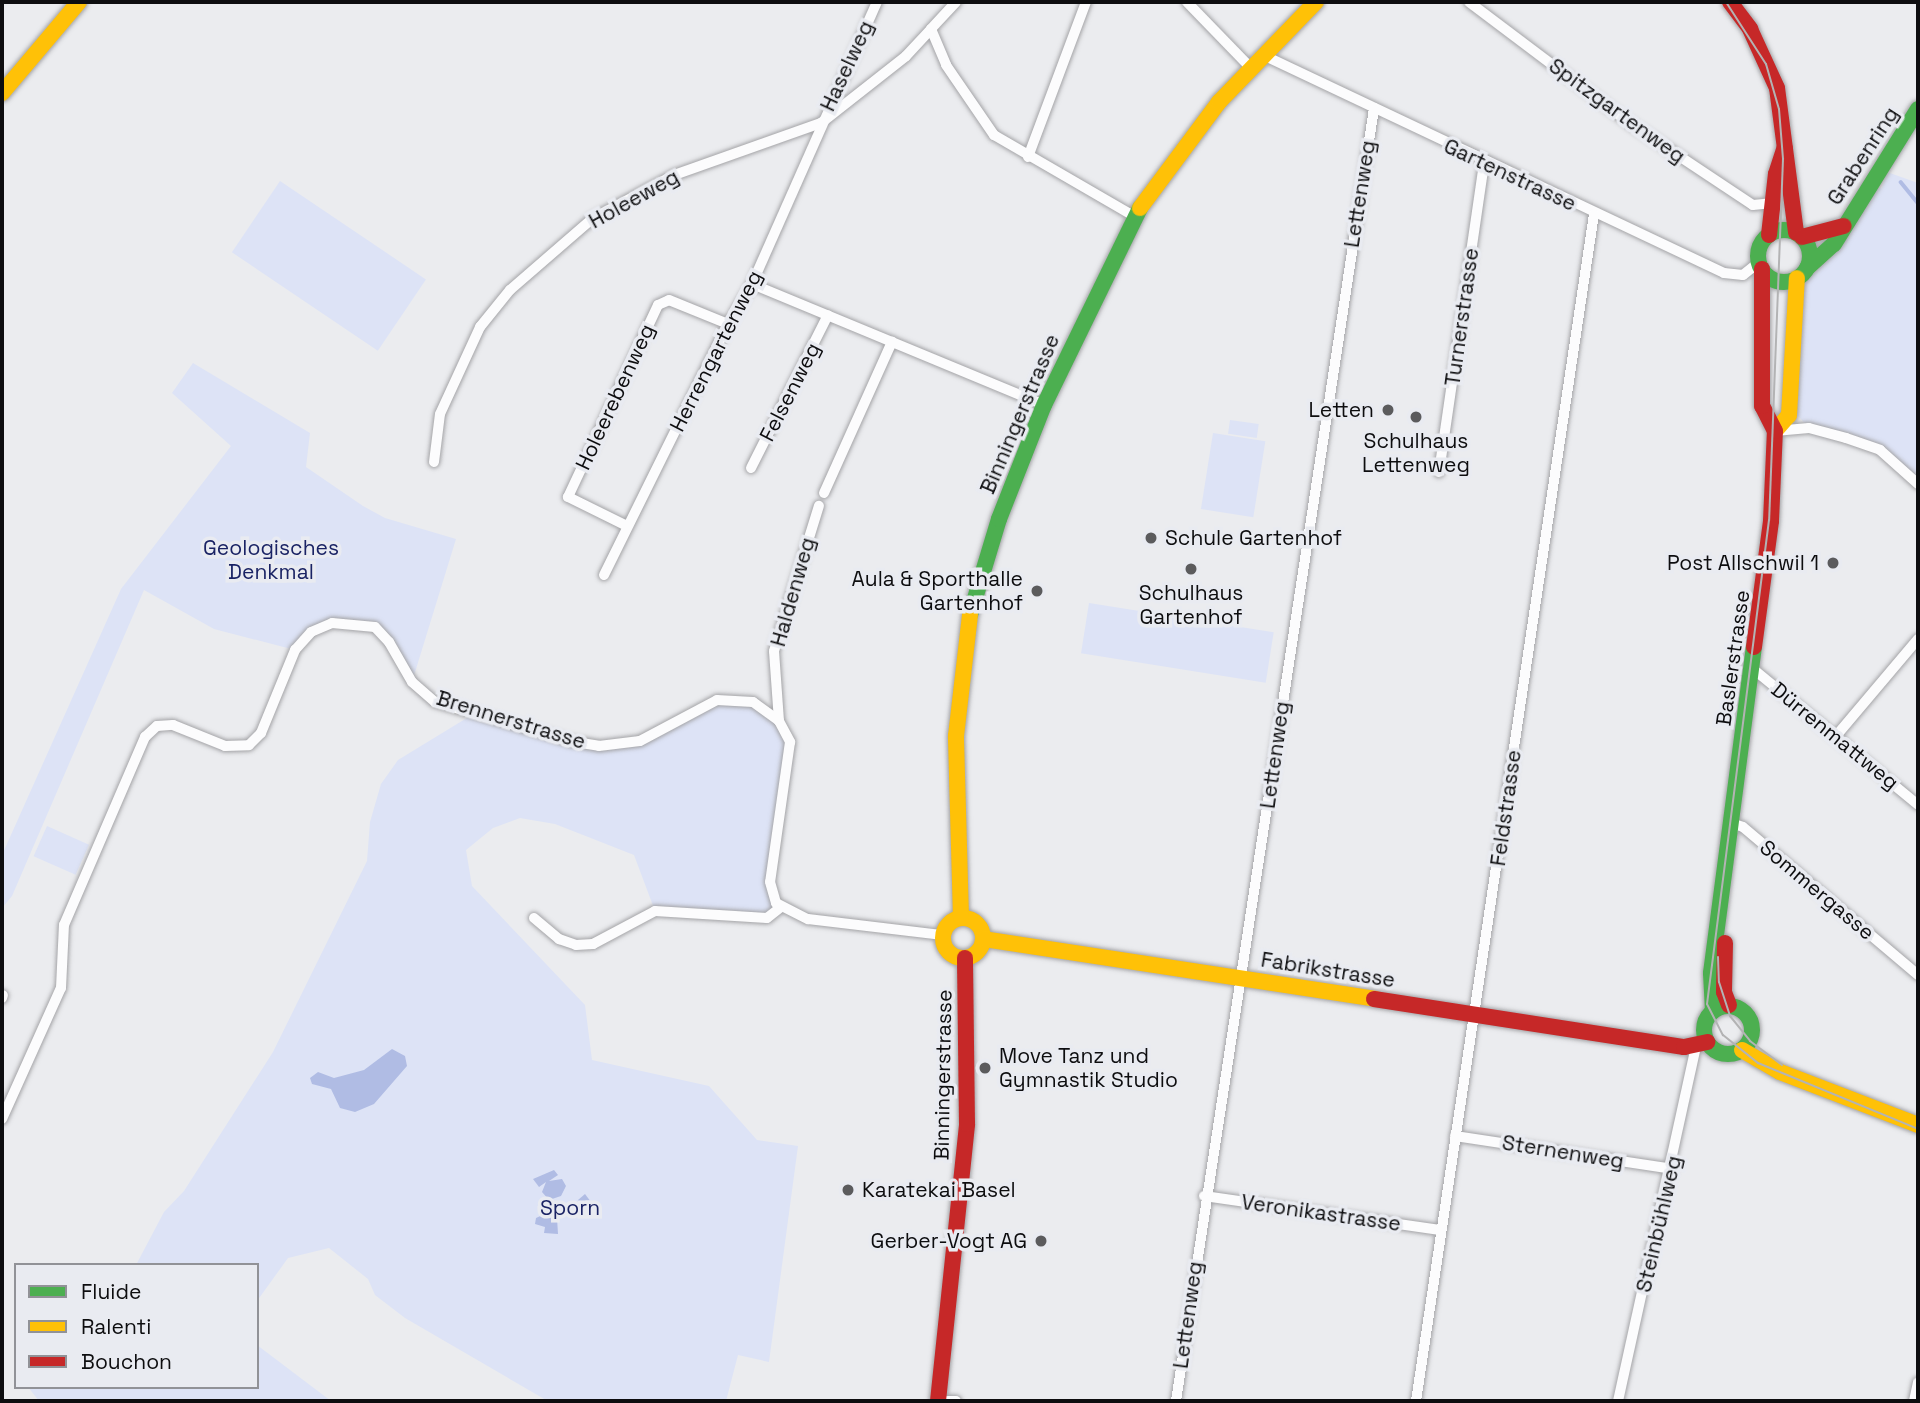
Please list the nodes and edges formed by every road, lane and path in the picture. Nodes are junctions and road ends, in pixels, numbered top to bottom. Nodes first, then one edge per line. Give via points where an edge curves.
1 (79, 2) edge
2 (956, 2) edge
3 (1086, 2) edge
4 (1187, 2) edge
5 (1316, 2) edge
6 (1469, 2) edge
7 (1730, 2) edge
8 (875, 6) edge
9 (931, 29) junction
10 (1263, 55) junction
11 (1251, 68) junction
12 (2, 93) edge
13 (1374, 108) junction
14 (1918, 109) edge
15 (821, 123) junction
16 (1785, 148) junction
17 (1028, 158) junction
18 (1484, 162) junction
19 (1771, 203) junction
20 (1594, 215) junction
21 (1134, 216) junction
22 (1844, 226) junction
23 (1769, 235) junction
24 (1799, 235) junction
25 (1760, 266) junction
26 (1802, 273) junction
27 (752, 284) junction
28 (828, 315) junction
29 (727, 324) junction
30 (892, 342) junction
31 (1044, 405) junction
32 (1774, 431) junction
33 (434, 462) dead end
34 (751, 468) dead end
35 (1439, 472) dead end
36 (1918, 484) edge
37 (824, 493) dead end
38 (819, 506) dead end
39 (627, 526) junction
40 (604, 575) dead end
41 (1918, 639) edge
42 (1752, 668) junction
43 (779, 721) junction
44 (1836, 736) junction
45 (1918, 805) edge
46 (1729, 849) junction
47 (780, 908) junction
48 (534, 918) dead end
49 (961, 918) junction
50 (943, 935) junction
51 (984, 939) junction
52 (965, 958) junction
53 (1918, 975) edge
54 (1241, 978) junction
55 (1730, 1005) junction
56 (1713, 1011) junction
57 (1476, 1014) junction
58 (1702, 1039) junction
59 (1746, 1044) junction
60 (2, 1084) edge
61 (14, 1089) junction
62 (2, 1119) edge
63 (1918, 1125) edge
64 (1455, 1136) junction
65 (1672, 1169) junction
66 (1204, 1196) junction
67 (1439, 1230) junction
68 (1918, 1382) edge
69 (938, 1401) edge
70 (948, 1401) edge
71 (956, 1401) edge
72 (1176, 1401) edge
73 (1416, 1401) edge
74 (1618, 1401) edge
75 (1914, 1401) edge

1 - 12 street
2 - 9 street, Holeeweg
3 - 17 street
4 - 11 street
5 - 10 street, Binningerstrasse
6 - 19 street, Spitzgartenweg via 1631,124 1754,205
7 - 16 street via 1767,63 1782,109
8 - 15 street, Haselweg
9 - 15 street, Holeeweg via 906,56
9 - 17 street via 946,65 994,135
10 - 11 street, Binningerstrasse
10 - 13 street, Gartenstrasse
11 - 21 street, Binningerstrasse via 1219,102
13 - 18 street, Gartenstrasse
13 - 54 street, Lettenweg
14 - 22 street, Grabenring
15 - 27 street, Herrengartenweg
15 - 33 street, Holeeweg via 674,175 592,219 510,290 480,327 440,414
16 - 19 street
16 - 24 street
17 - 21 street
18 - 20 street, Gartenstrasse
18 - 35 street, Turnerstrasse
19 - 23 street
20 - 25 street, Gartenstrasse via 1724,273 1743,275
20 - 57 street, Feldstrasse
21 - 31 street, Binningerstrasse
22 - 24 street, Grabenring
22 - 26 street, Grabenring via 1834,244
23 - 24 street via 1783,230
23 - 25 street via 1759,247
24 - 26 street via 1809,252
25 - 26 street via 1777,281
25 - 32 street, Baslerstrasse via 1762,406
26 - 32 street, Baslerstrasse via 1789,415
27 - 28 street, Felsenweg
27 - 29 street, Herrengartenweg
28 - 30 street, Felsenweg
28 - 34 street, Felsenweg
29 - 39 street, Herrengartenweg
29 - 39 street, Holeerebenweg via 669,300 658,305 568,497
30 - 31 street, Felsenweg
30 - 37 street
31 - 49 street, Binningerstrasse via 988,548 969,619 956,736
32 - 36 street via 1809,428 1880,450
32 - 42 street, Baslerstrasse via 1767,570
38 - 43 street, Haldenweg via 774,651
39 - 40 street, Herrengartenweg
41 - 44 street
42 - 44 street, Dürrenmattweg
42 - 46 street, Baslerstrasse
43 - 47 street via 790,742 770,882
43 - 61 street, Brennerstrasse via 753,702 717,700 640,741 599,746 569,741 435,702 412,682 375,627 332,623 311,632 295,650 261,733 249,745 225,746 173,724 150,730 64,925 61,988
44 - 45 street, Dürrenmattweg
46 - 53 street, Sommergasse via 1734,824 1743,827
46 - 55 street, Baslerstrasse via 1723,962
46 - 56 street, Baslerstrasse via 1711,973
47 - 48 street via 767,918 655,911 593,944 576,945 559,939
47 - 50 street via 808,919
49 - 50 street via 949,923
49 - 51 street via 975,921
50 - 52 street via 948,952
51 - 52 street via 980,950
51 - 54 street, Fabrikstrasse
52 - 69 street, Binningerstrasse via 967,1124
54 - 57 street, Fabrikstrasse
54 - 66 street, Lettenweg
55 - 56 street
55 - 59 street via 1746,1014
56 - 58 street
57 - 58 street, Fabrikstrasse via 1666,1042
57 - 64 street, Feldstrasse
58 - 59 street via 1720,1053
58 - 65 street, Steinbühlweg
59 - 63 street via 1807,1082
60 - 61 street
61 - 62 street
64 - 65 street, Sternenweg
64 - 67 street, Feldstrasse
65 - 74 street, Steinbühlweg
66 - 67 street, Veronikastrasse
66 - 72 street, Lettenweg
67 - 73 street, Feldstrasse
68 - 75 street
70 - 71 street

